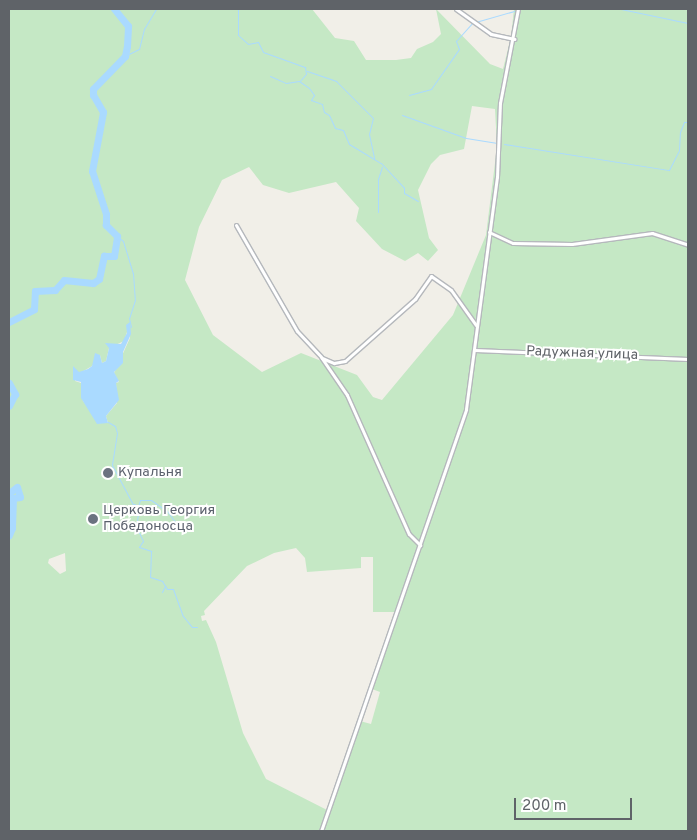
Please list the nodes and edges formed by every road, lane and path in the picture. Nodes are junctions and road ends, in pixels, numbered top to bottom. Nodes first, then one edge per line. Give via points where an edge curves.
1 (456, 9) edge
2 (518, 9) edge
3 (514, 39) junction
4 (236, 225) dead end
5 (489, 232) junction
6 (688, 245) edge
7 (476, 326) junction
8 (475, 350) junction
9 (321, 358) junction
10 (688, 359) edge
11 (420, 545) junction
12 (321, 831) edge

1 - 3 street via 490,34
2 - 3 street
3 - 5 street via 500,103 501,138
4 - 9 street via 297,331
5 - 6 street via 513,243 572,244 652,233
5 - 7 street
7 - 8 street
7 - 9 street via 451,290 431,276 414,299 345,361 334,363
8 - 10 street, Радужная улица
8 - 11 street via 466,409
9 - 11 street via 347,395 409,534
11 - 12 street

